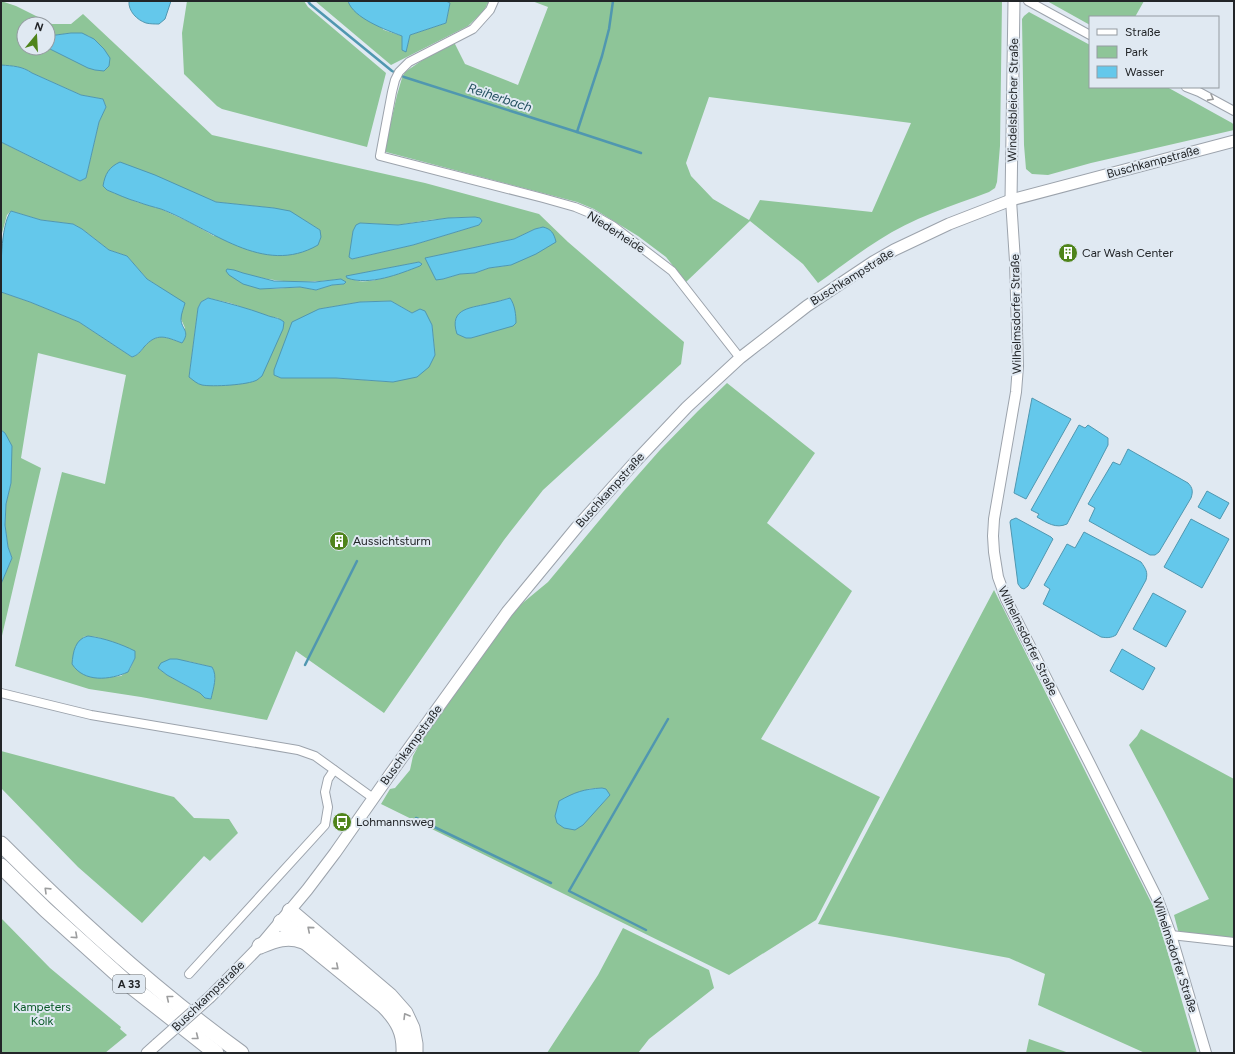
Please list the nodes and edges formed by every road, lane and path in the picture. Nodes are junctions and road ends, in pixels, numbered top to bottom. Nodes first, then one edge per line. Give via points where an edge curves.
1 (494, 1) edge
2 (1014, 1) edge
3 (1028, 1) edge
4 (1089, 34) edge
5 (1189, 88) edge
6 (1234, 111) edge
7 (1234, 140) edge
8 (1011, 200) junction
9 (740, 358) junction
10 (1, 693) edge
11 (334, 770) junction
12 (373, 798) junction
13 (1, 844) edge
14 (1, 866) edge
15 (285, 916) junction
16 (1171, 935) junction
17 (306, 942) junction
18 (1234, 942) edge
19 (260, 946) junction
20 (189, 974) dead end
21 (237, 1050) edge
22 (147, 1053) edge
23 (216, 1053) edge
24 (248, 1053) edge
25 (404, 1053) edge
26 (415, 1053) edge
27 (1206, 1053) edge

1 - 9 street, Niederheide via 490,10 473,29 409,62 399,72 395,80 380,156 575,207 592,214 613,226 672,271
2 - 8 main road, Windelsbleicher Straße
3 - 4 street
5 -> 6 street
7 - 8 main road, Buschkampstraße
8 - 9 main road, Buschkampstraße via 923,236 873,262 807,306
8 - 16 street, Wilhelmsdorfer Straße via 1018,366 1016,392 994,519 994,552 998,577 1006,599 1158,900
9 - 12 main road, Buschkampstraße via 682,412 577,527 508,612
10 - 11 street via 91,715 298,750 314,756
11 - 12 street
11 - 20 street via 328,779 325,792 328,807 325,825
12 - 15 main road, Buschkampstraße via 335,853
21 -> 13 highway, A 33 via 106,945
14 -> 23 highway, A 33 via 126,982
15 - 17 highway
15 - 19 main road, Buschkampstraße
26 -> 15 highway via 416,1044 412,1028 405,1013 390,996
16 - 18 street
16 - 27 street, Wilhelmsdorfer Straße
17 - 19 highway via 288,938
17 -> 25 highway via 394,1016 404,1038
19 - 22 main road, Buschkampstraße, bridge via 210,997
21 - 24 highway

